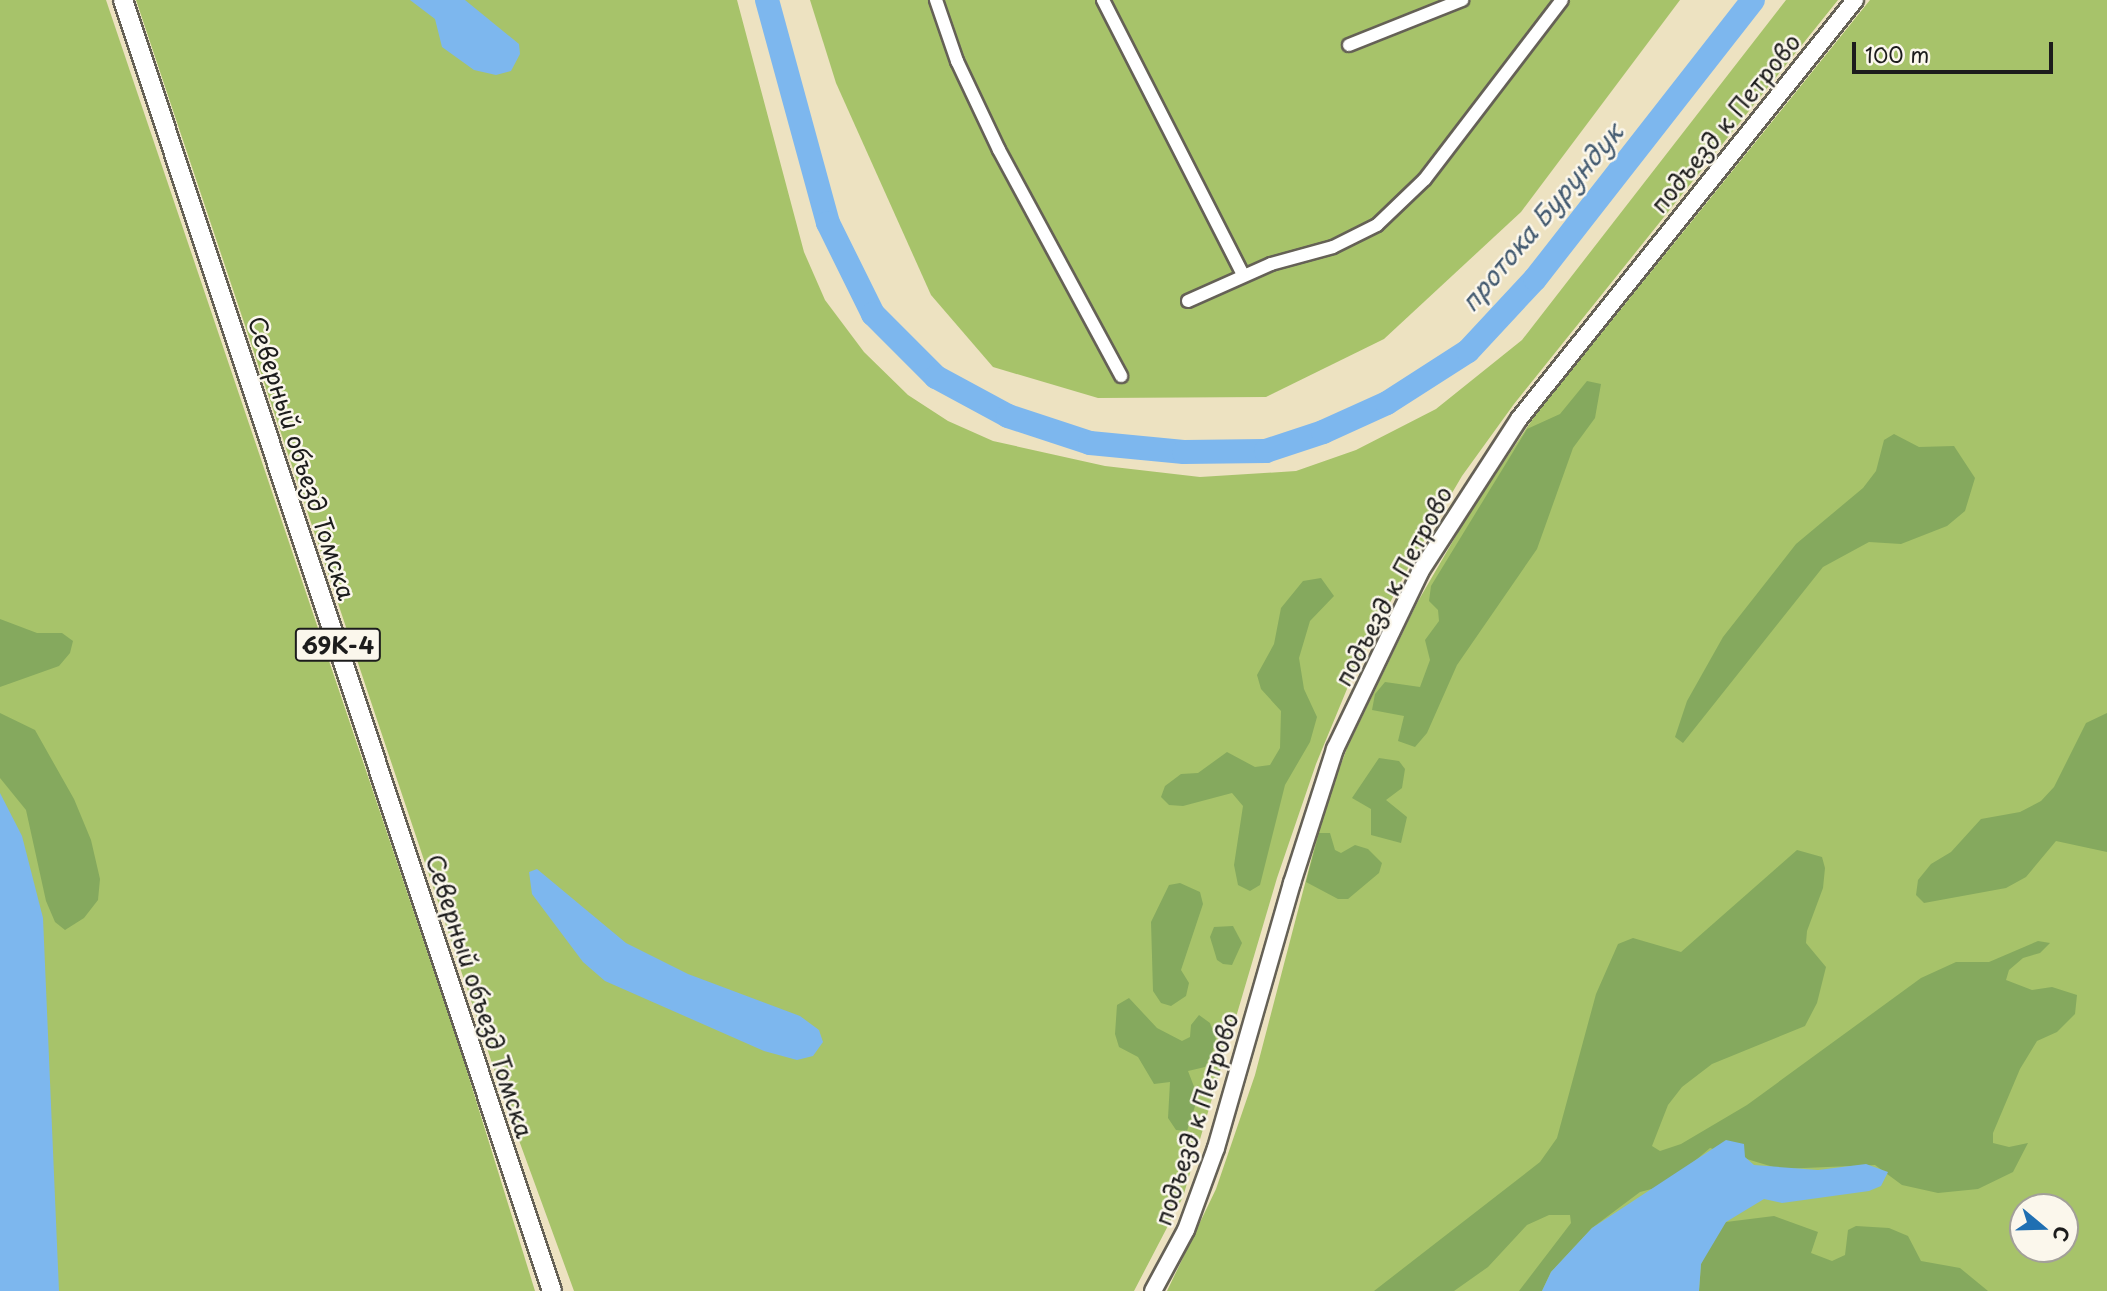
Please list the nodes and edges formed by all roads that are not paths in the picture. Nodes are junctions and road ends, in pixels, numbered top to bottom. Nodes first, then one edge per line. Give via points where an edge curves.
1 (123, 0) edge
2 (936, 0) edge
3 (1103, 0) edge
4 (1462, 0) edge
5 (1562, 0) edge
6 (1855, 0) edge
7 (1349, 45) dead end
8 (1244, 275) junction
9 (1188, 301) dead end
10 (1121, 376) dead end
11 (552, 1291) edge
12 (1153, 1291) edge

1 - 11 main road, Северный объезд Томска / 69К-4
2 - 10 street via 957,61 999,150
3 - 8 street
4 - 7 street
5 - 8 street via 1425,179 1377,225 1333,247
6 - 12 street, подъезд к Петрово via 1519,419 1420,572 1335,749 1208,1172 1186,1230
8 - 9 street

